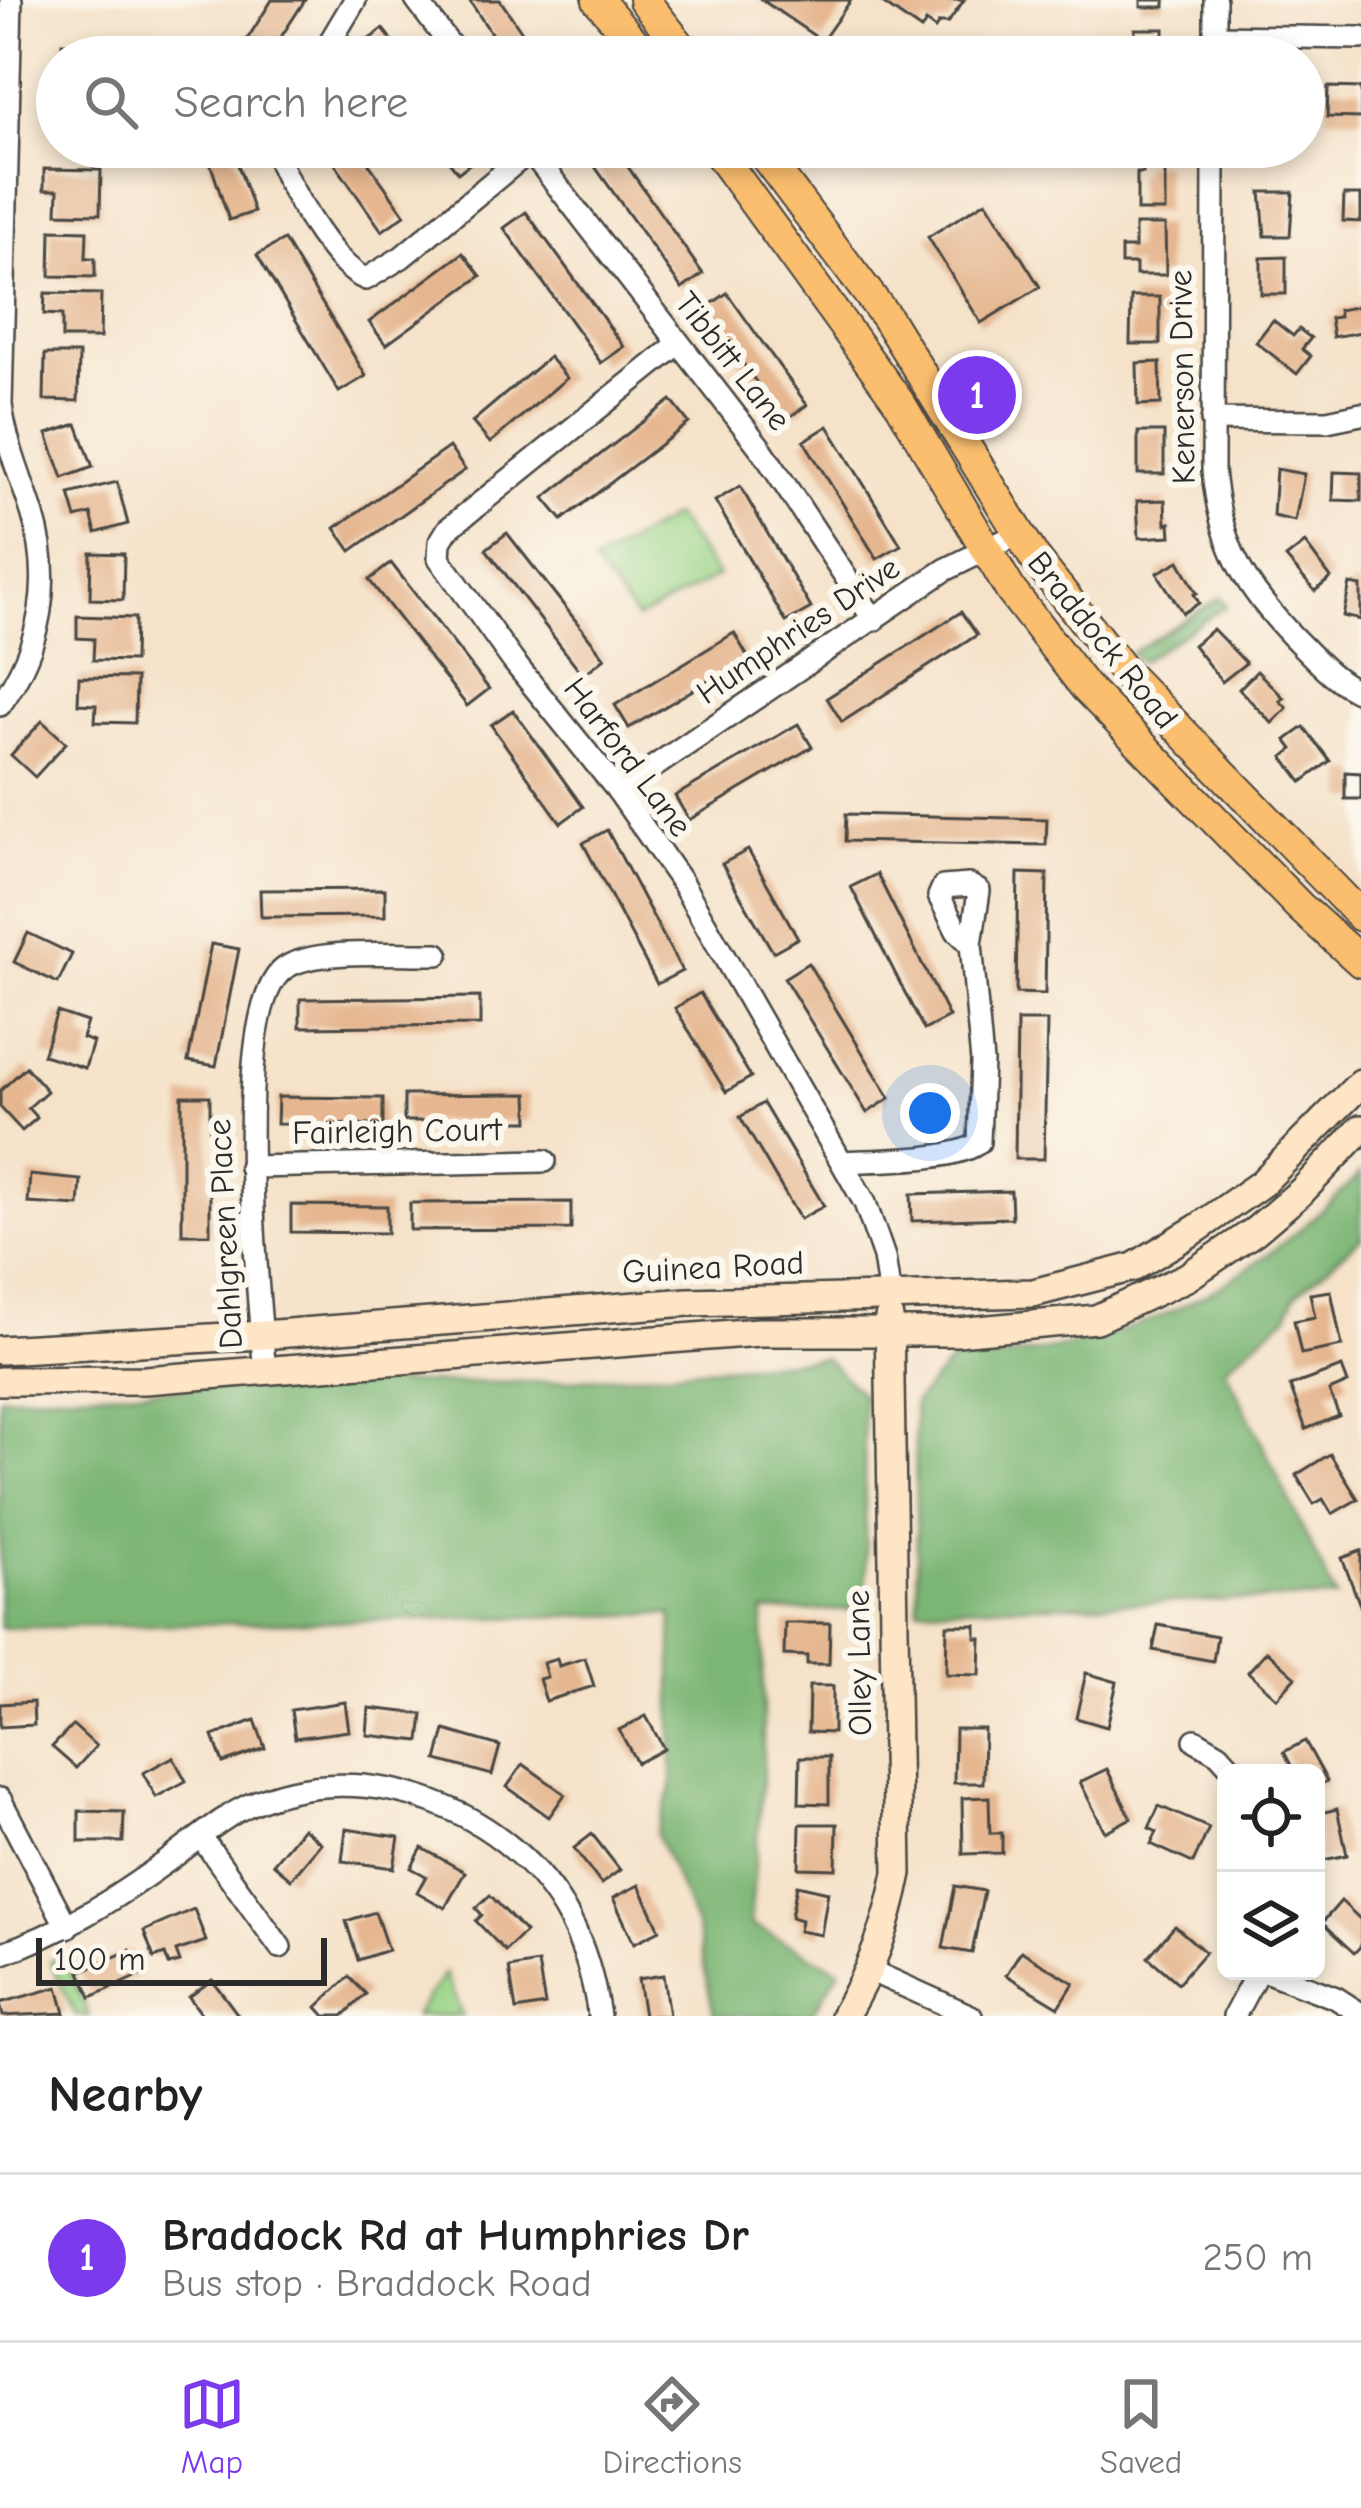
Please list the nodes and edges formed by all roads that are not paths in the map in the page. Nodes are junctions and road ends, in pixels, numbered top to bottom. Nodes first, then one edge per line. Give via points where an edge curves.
1 (11, 0) edge
2 (355, 0) edge
3 (416, 0) edge
4 (598, 0) edge
5 (644, 0) edge
6 (1215, 0) edge
7 (334, 36) edge
8 (443, 36) edge
9 (628, 36) edge
10 (672, 36) edge
11 (1215, 36) edge
12 (1361, 38) edge
13 (1325, 40) edge
14 (284, 168) edge
15 (507, 168) edge
16 (546, 168) edge
17 (728, 168) edge
18 (750, 168) edge
19 (774, 168) edge
20 (1214, 168) edge
21 (780, 176) junction
22 (677, 344) junction
23 (1361, 414) edge
24 (1212, 420) junction
25 (1020, 533) junction
26 (984, 548) junction
27 (874, 620) junction
28 (1361, 693) edge
29 (0, 705) edge
30 (618, 791) junction
31 (1361, 916) edge
32 (971, 944) dead end
33 (438, 954) dead end
34 (1361, 962) edge
35 (1361, 1083) edge
36 (1361, 1129) edge
37 (545, 1161) dead end
38 (843, 1162) junction
39 (250, 1167) junction
40 (890, 1297) junction
41 (888, 1331) junction
42 (262, 1335) junction
43 (0, 1349) edge
44 (265, 1373) junction
45 (0, 1381) edge
46 (1196, 1740) dead end
47 (1228, 1764) edge
48 (0, 1798) edge
49 (201, 1837) junction
50 (67, 1927) junction
51 (280, 1947) dead end
52 (0, 1954) edge
53 (871, 1971) junction
54 (1256, 1980) edge
55 (1287, 1980) edge
56 (1361, 2014) edge
57 (599, 2016) edge
58 (844, 2016) edge
59 (971, 2016) edge
60 (1234, 2016) edge

1 - 29 street via 1,405 44,581 33,646
2 - 7 street
3 - 8 street
4 - 9 main road
5 - 10 main road
6 - 11 street
12 - 13 street
14 - 15 street, Tibbitt Lane via 351,273 366,279
16 - 22 street, Tibbitt Lane
17 - 26 main road, Braddock Road via 901,405
18 - 21 main road
19 - 21 main road, Braddock Road
20 - 24 street, Kenerson Drive
21 - 25 main road, Braddock Road via 886,317
22 - 27 street, Tibbitt Lane via 762,450
22 - 30 street, Harford Lane via 440,542 439,558 513,662
23 - 24 street
24 - 28 street, Kenerson Drive via 1219,517 1239,568 1272,616 1332,676
25 - 26 street, Humphries Drive
25 - 31 main road, Braddock Road via 1125,674
26 - 27 street, Humphries Drive
26 - 34 main road, Braddock Road via 1085,687
27 - 30 street, Humphries Drive
30 - 38 street, Harford Lane via 682,883
32 - 38 street via 982,1062 979,1142 950,1153
33 - 39 street, Dahlgreen Place via 309,957 274,977 257,1042
35 - 40 main road, Guinea Road via 1262,1183 1134,1267 1033,1294
36 - 41 main road, Guinea Road via 1255,1231 1187,1277 1096,1319 1010,1330
37 - 39 street, Fairleigh Court
38 - 40 street, Harford Lane via 884,1256
39 - 42 street, Dahlgreen Place
40 - 41 main road, Olley Lane
40 - 42 main road, Guinea Road via 688,1302
41 - 44 main road, Guinea Road via 759,1332
41 - 53 main road, Olley Lane via 899,1832 890,1917
42 - 43 main road, Guinea Road
42 - 44 street, Dahlgreen Place
44 - 45 main road, Guinea Road
46 - 47 street
48 - 50 street
49 - 50 street
49 - 51 street
49 - 57 street via 253,1803 326,1787 395,1791 448,1807 503,1840 560,1904 586,1957
50 - 52 street
53 - 58 main road, Olley Lane
53 - 59 street
54 - 60 street
55 - 56 street

